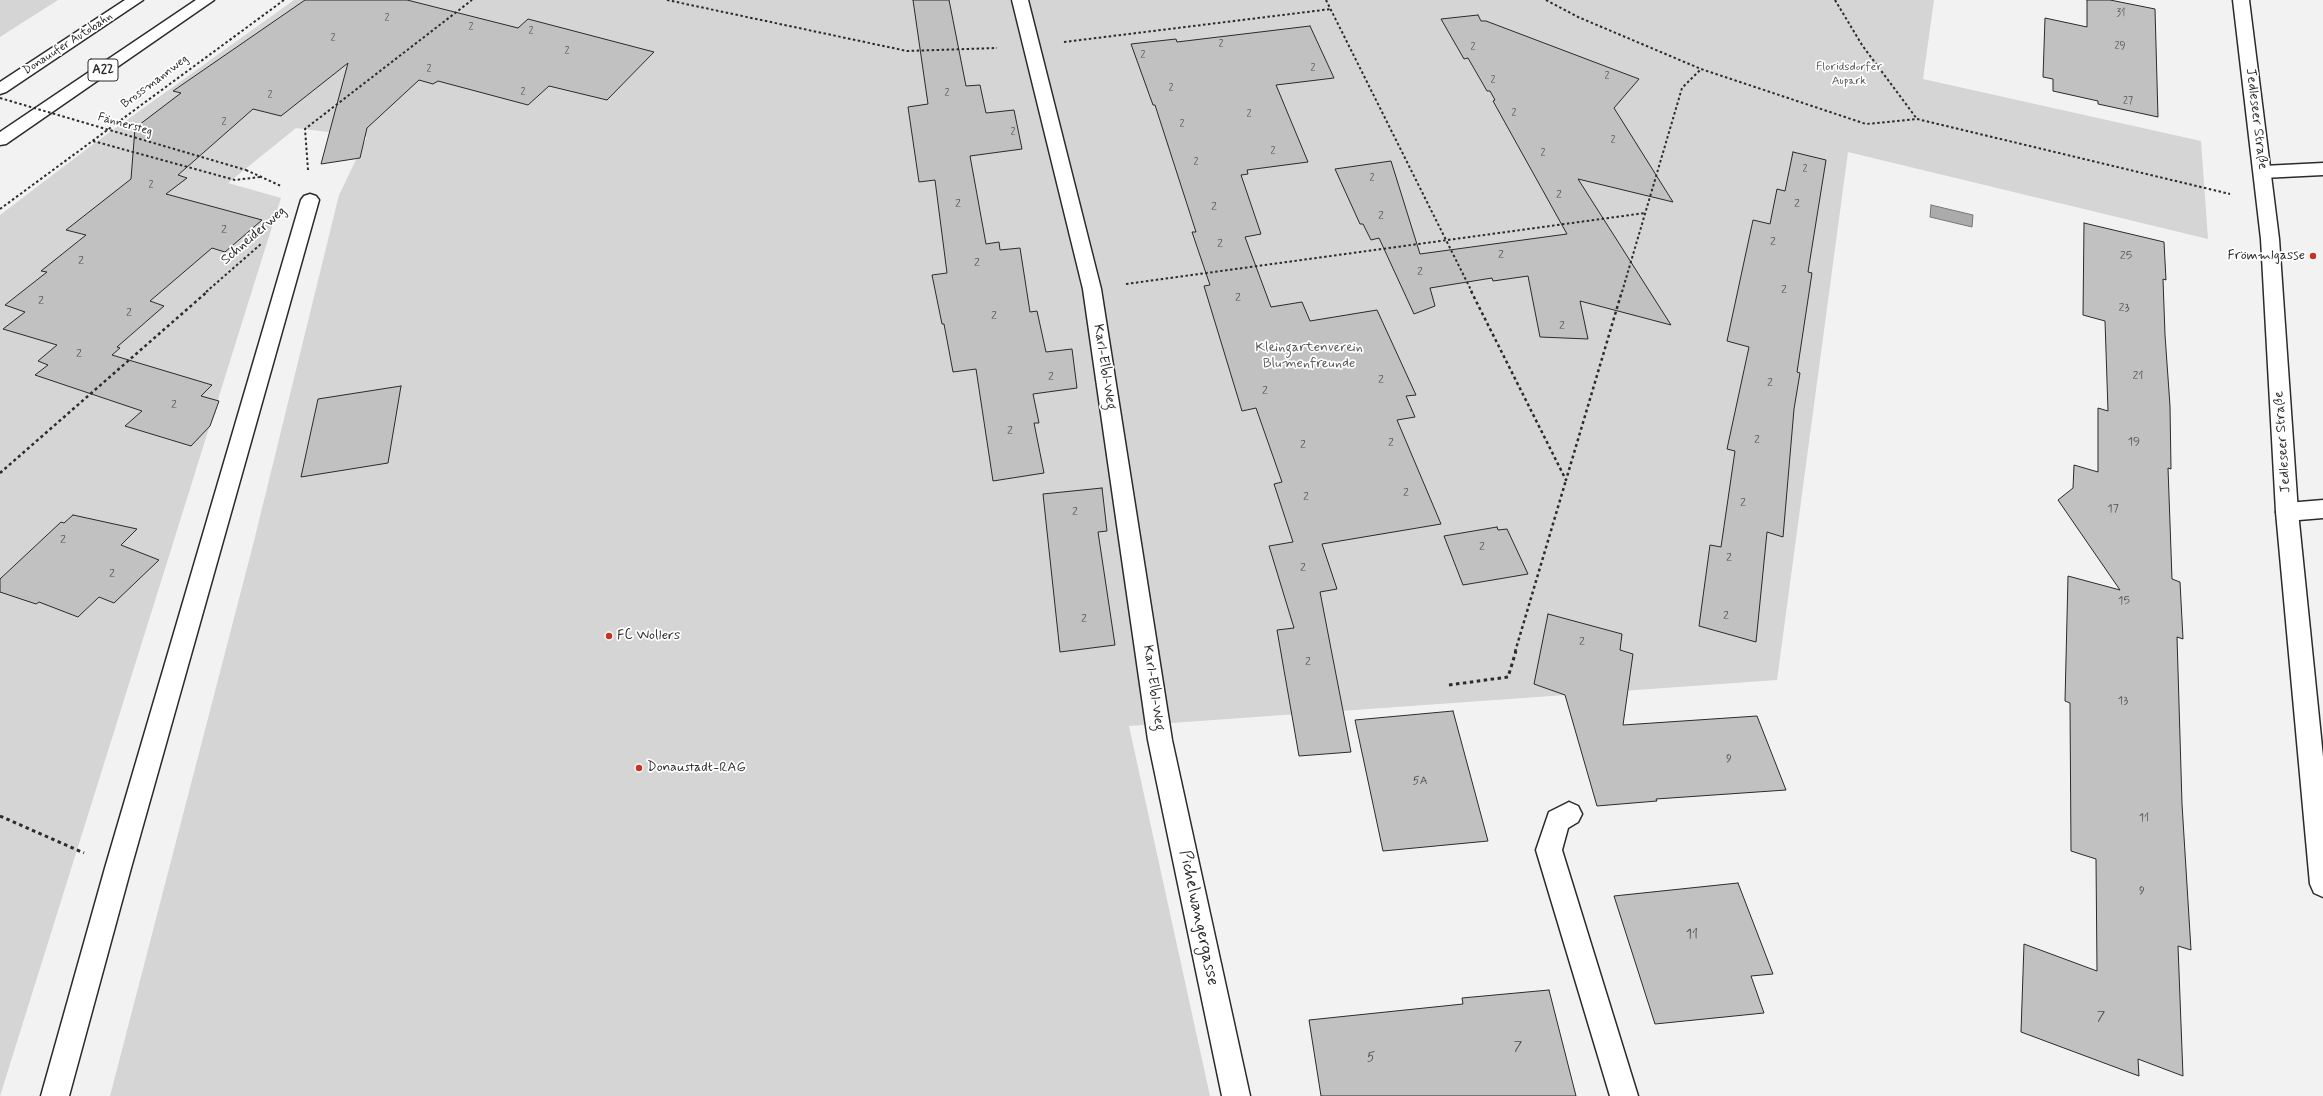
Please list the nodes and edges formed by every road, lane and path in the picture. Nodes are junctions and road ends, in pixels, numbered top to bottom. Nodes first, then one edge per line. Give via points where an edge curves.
1 (135, 0) edge
2 (206, 0) edge
3 (284, 0) edge
4 (472, 0) edge
5 (1020, 0) edge
6 (1326, 0) edge
7 (1546, 0) edge
8 (1835, 0) edge
9 (2241, 0) edge
10 (1701, 69) junction
11 (0, 88) edge
12 (0, 98) edge
13 (1917, 119) junction
14 (0, 140) edge
15 (92, 140) junction
16 (2323, 169) edge
17 (2263, 172) junction
18 (260, 177) junction
19 (310, 200) junction
20 (2265, 204) junction
21 (0, 210) edge
22 (1645, 214) junction
23 (265, 240) dead end
24 (1446, 240) junction
25 (1092, 289) junction
26 (0, 473) edge
27 (1566, 480) junction
28 (2323, 509) edge
29 (2287, 512) junction
30 (1449, 685) dead end
31 (1160, 740) joint
32 (1569, 814) dead end
33 (0, 816) edge
34 (118, 868) junction
35 (2323, 884) edge
36 (55, 1096) edge
37 (1236, 1096) edge
38 (1624, 1096) edge

1 - 11 main road, Donauufer Autobahn
2 - 14 main road, A22
3 - 15 path, Brossmannweg
4 - 19 path via 305,129
5 - 25 main road, Karl-Elbl-Weg
6 - 24 path
7 - 10 path via 1578,18
8 - 13 path via 1862,44
9 - 17 main road, Jedleseer Straße
10 - 13 path via 1866,124
10 - 22 path via 1682,88
12 - 18 path, Fännersteg, bridge via 246,170
13 - 20 path via 2131,169
15 - 18 path via 236,180
15 - 21 path, Brossmannweg
16 - 17 main road
17 - 20 main road, Jedleseer Straße
18 - 19 path, Fännersteg
19 - 34 main road
20 - 29 main road, Jedleseer Straße via 2270,239
22 - 24 path
22 - 27 path
23 - 26 path, Schneiderweg
24 - 25 path
24 - 27 path
25 - 31 main road, Karl-Elbl-Weg
27 - 30 path via 1508,677
28 - 29 main road
29 - 35 main road, Jedleseer Straße
31 - 37 main road, Pichelwangergasse
32 - 38 main road via 1558,820 1549,850
33 - 34 path
34 - 36 main road

